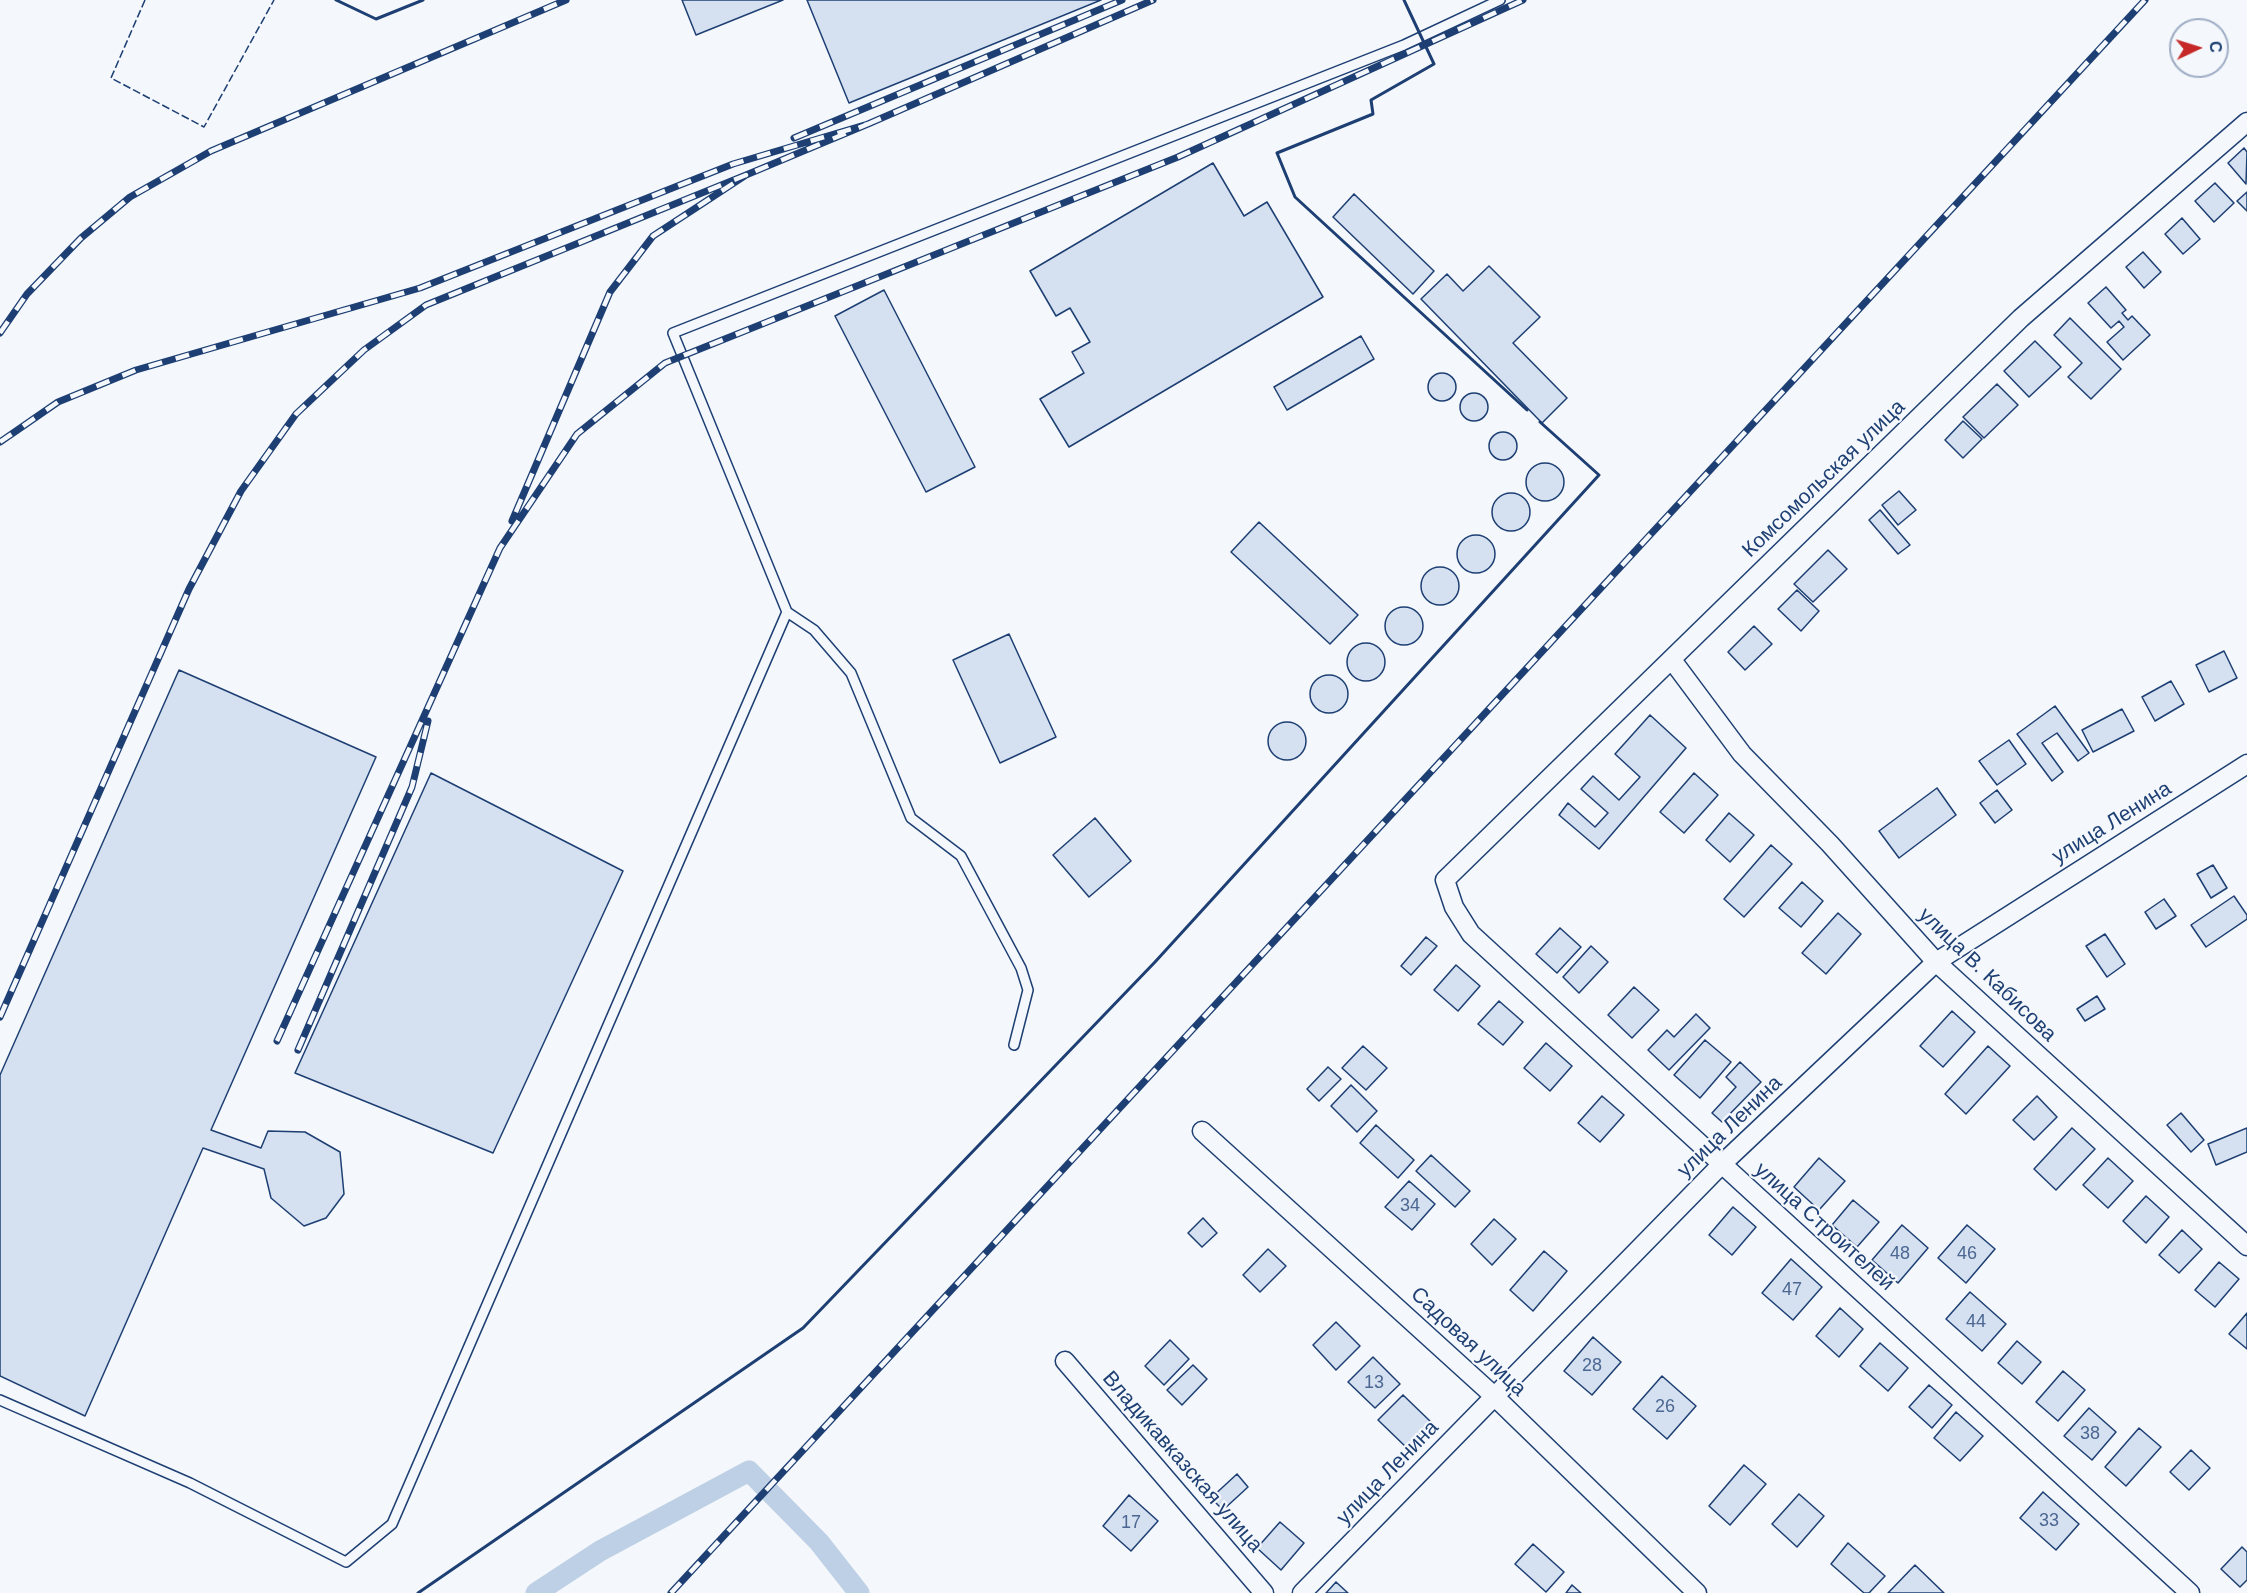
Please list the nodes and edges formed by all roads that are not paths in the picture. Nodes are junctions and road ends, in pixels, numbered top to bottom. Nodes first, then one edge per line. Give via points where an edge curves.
1 (1500, 0) edge
2 (2247, 122) edge
3 (787, 612) junction
4 (1672, 660) junction
5 (2247, 764) edge
6 (1445, 880) joint
7 (1936, 962) junction
8 (1014, 1045) dead end
9 (1202, 1131) dead end
10 (1722, 1164) junction
11 (2247, 1246) edge
12 (1065, 1361) dead end
13 (1494, 1396) junction
14 (0, 1400) edge
15 (1264, 1593) edge
16 (1302, 1593) edge
17 (1697, 1593) edge
18 (2190, 1593) edge

1 - 3 lane via 1404,45 673,333
2 - 4 street, Комсомольская улица via 2021,318
3 - 8 lane via 814,630 851,673 911,818 961,856 1016,958 1029,990
3 - 14 lane via 392,1524 346,1562 190,1483
4 - 6 street, Комсомольская улица
4 - 7 street, улица В. Кабисова via 1742,754
5 - 7 street, улица Ленина
6 - 10 street, улица Строителей via 1454,907 1471,934
7 - 10 street, улица Ленина
7 - 11 street, улица В. Кабисова
9 - 13 street, Садовая улица
10 - 13 street, улица Ленина
10 - 18 street, улица Строителей
12 - 15 street, Владикавказская улица
13 - 16 street, улица Ленина
13 - 17 street, Садовая улица

